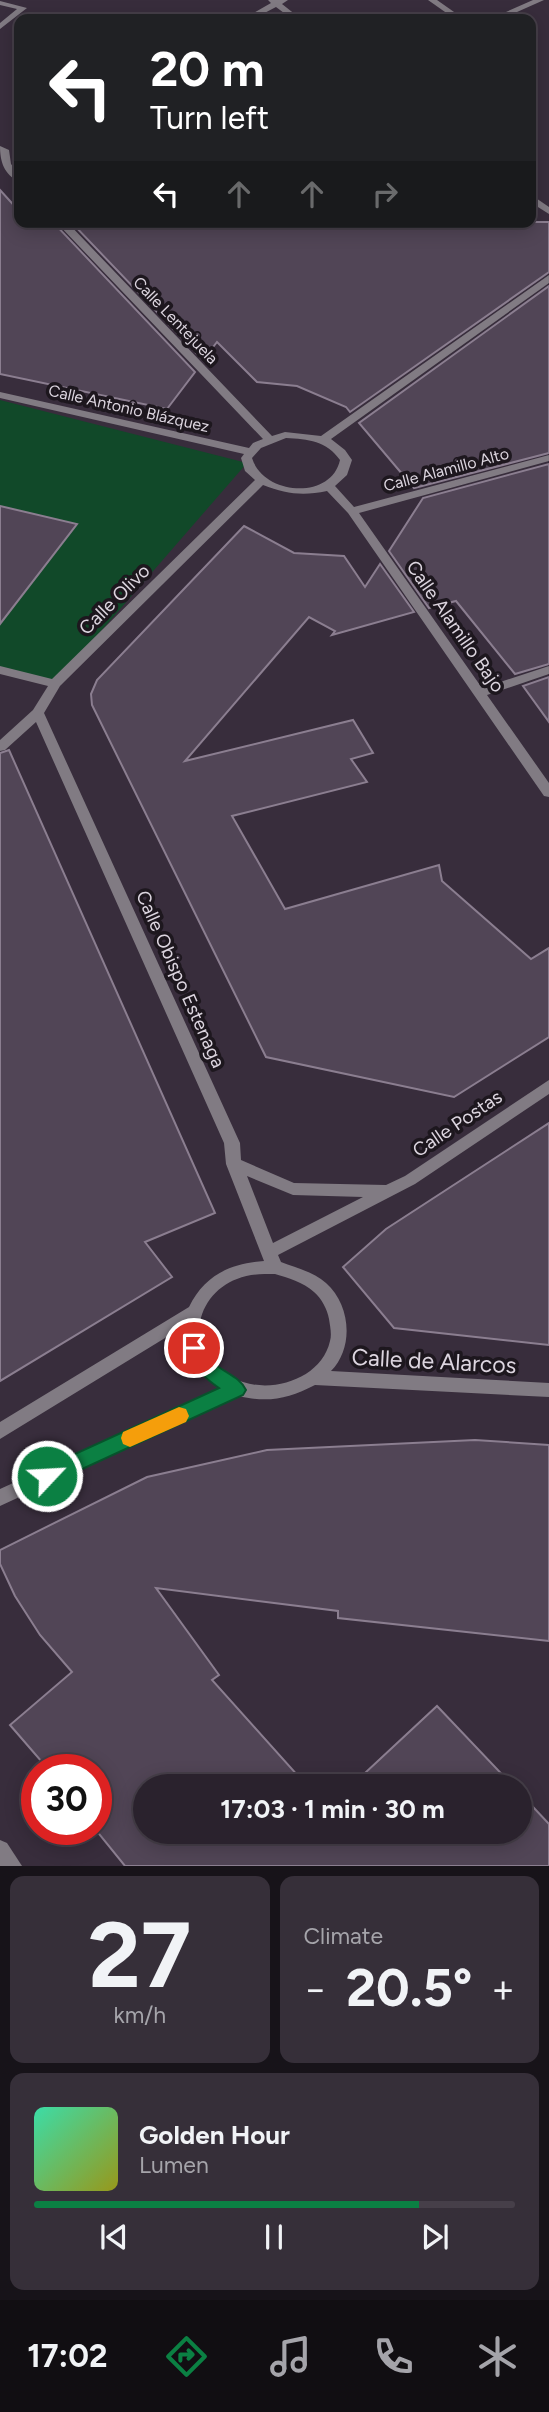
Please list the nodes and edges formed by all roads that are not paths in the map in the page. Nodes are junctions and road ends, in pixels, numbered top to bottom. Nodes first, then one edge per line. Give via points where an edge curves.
1 (432, 0) edge
2 (540, 0) edge
3 (277, 1) edge
4 (0, 3) edge
5 (16, 14) edge
6 (255, 14) edge
7 (291, 14) edge
8 (453, 14) edge
9 (506, 14) edge
10 (14, 15) edge
11 (0, 27) edge
12 (5, 148) edge
13 (3, 168) edge
14 (67, 228) edge
15 (549, 278) edge
16 (0, 395) edge
17 (269, 439) junction
18 (324, 439) junction
19 (250, 452) junction
20 (549, 458) edge
21 (260, 482) junction
22 (328, 485) junction
23 (352, 511) junction
24 (0, 670) edge
25 (549, 670) edge
26 (55, 684) junction
27 (480, 694) junction
28 (38, 713) junction
29 (0, 747) edge
30 (549, 793) edge
31 (549, 1086) edge
32 (234, 1164) junction
33 (386, 1191) junction
34 (271, 1260) junction
35 (194, 1312) junction
36 (316, 1378) junction
37 (236, 1390) junction
38 (549, 1390) edge
39 (0, 1430) edge
40 (0, 1498) edge
41 (0, 1850) edge
42 (12, 1866) edge

1 - 8 street
2 - 9 street
3 - 6 street
3 - 7 street
4 - 5 street via 23,8
10 - 11 street
12 - 13 street
14 - 17 street, Calle Lentejuela
15 - 18 street
16 - 19 street, Calle Antonio Blázquez
17 - 18 street via 306,435
17 - 19 street
18 - 22 street via 340,448 346,460 341,477
19 - 21 street via 247,463
20 - 23 street, Calle Alamillo Alto
21 - 22 street via 283,490 310,491
21 - 26 street, Calle Olivo
22 - 23 street, Calle Alamillo Bajo
23 - 27 street, Calle Alamillo Bajo
24 - 26 street
25 - 27 street
26 - 28 street, Calle Olivo
27 - 30 street, Calle Alamillo Bajo
28 - 29 street, Calle Olivo
28 - 32 street, Calle Obispo Estenaga via 232,1143
31 - 33 street, Calle Postas via 410,1180
32 - 33 street, Calle Postas via 293,1189
32 - 34 street, Calle Obispo Estenaga
33 - 34 street, Calle Postas
34 - 35 street via 223,1278
34 - 36 street via 316,1284 331,1301 338,1319 335,1353
35 - 37 street via 194,1348 207,1369
35 - 39 street
36 - 37 street via 290,1391
36 - 38 street, Calle de Alarcos
37 - 40 street
41 - 42 street

